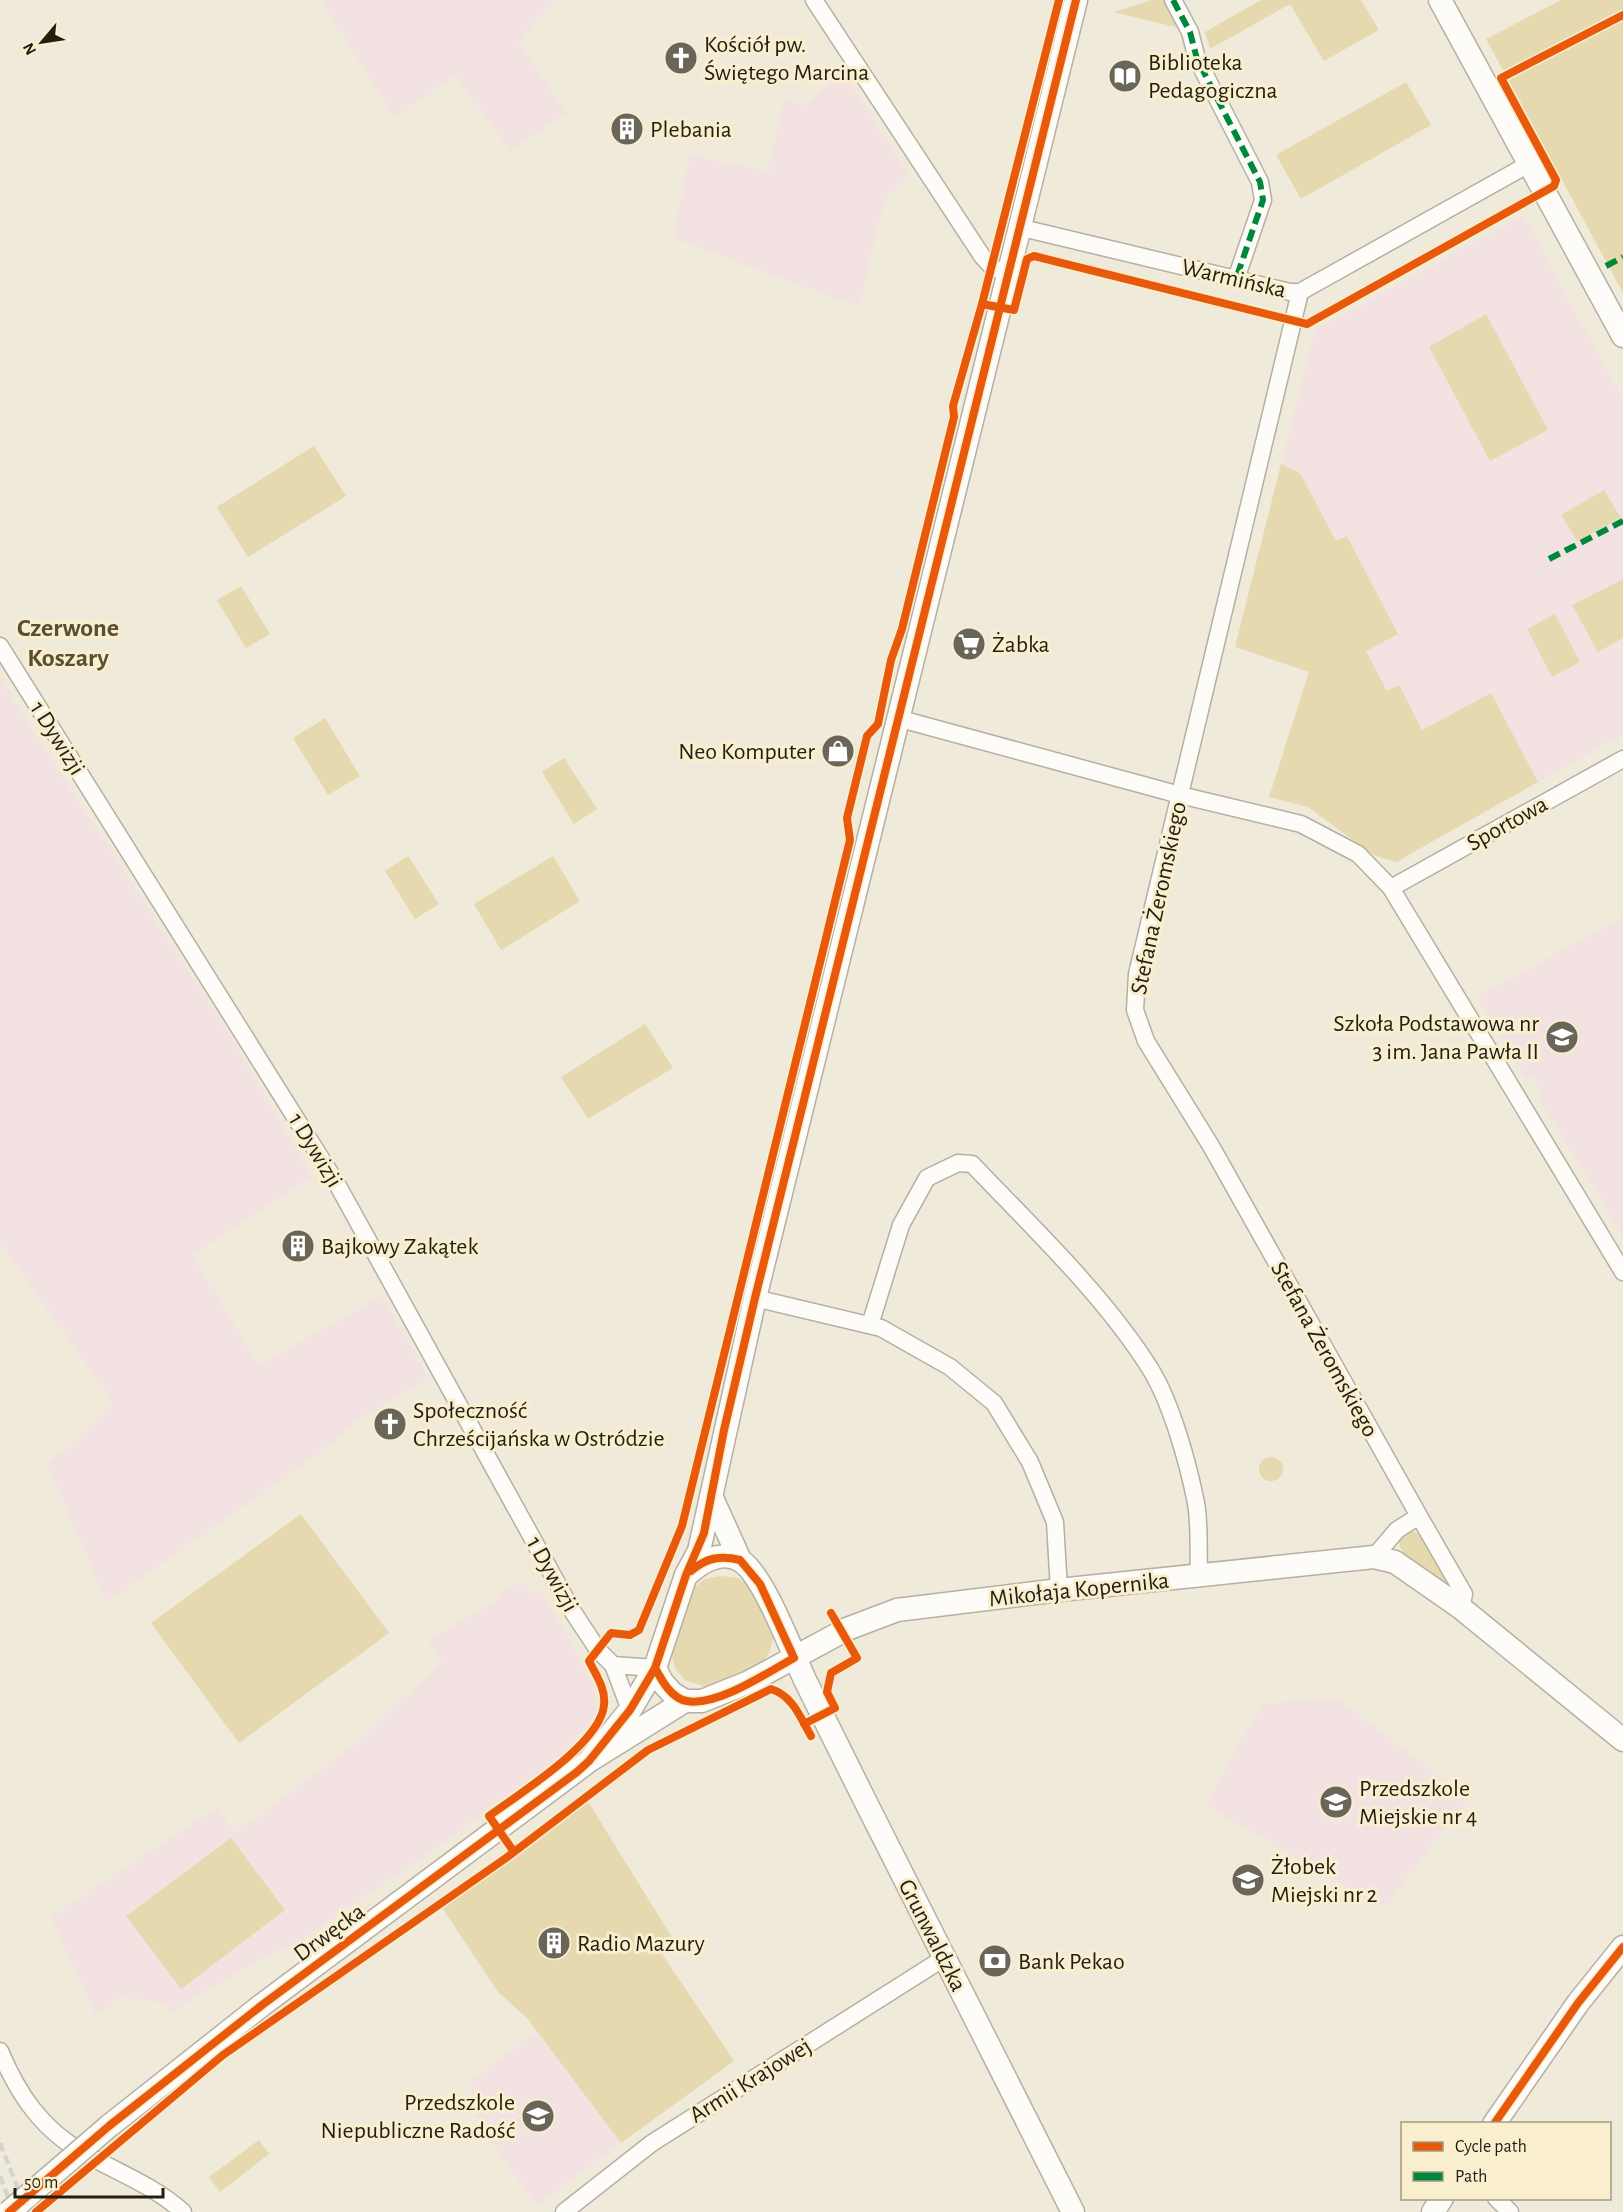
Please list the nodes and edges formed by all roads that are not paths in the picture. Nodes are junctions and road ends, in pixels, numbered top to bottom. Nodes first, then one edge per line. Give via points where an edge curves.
1 (814, 0) edge
2 (1076, 0) edge
3 (1173, 0) edge
4 (1440, 0) edge
5 (1529, 164) junction
6 (1018, 227) junction
7 (1006, 273) junction
8 (1236, 279) junction
9 (1300, 292) junction
10 (1623, 336) edge
11 (0, 646) edge
12 (897, 718) junction
13 (1623, 759) edge
14 (1180, 795) junction
15 (1391, 888) junction
16 (1623, 1272) edge
17 (755, 1298) junction
18 (870, 1325) junction
19 (712, 1498) junction
20 (1419, 1516) junction
21 (1374, 1557) junction
22 (740, 1560) junction
23 (686, 1575) junction
24 (1199, 1576) junction
25 (1059, 1590) junction
26 (1461, 1608) junction
27 (794, 1658) junction
28 (614, 1665) junction
29 (656, 1668) junction
30 (685, 1701) junction
31 (630, 1710) junction
32 (1623, 1740) edge
33 (589, 1761) junction
34 (1623, 1947) edge
35 (944, 1958) junction
36 (0, 2051) edge
37 (1495, 2122) edge
38 (1497, 2200) edge
39 (182, 2211) edge
40 (9, 2212) edge
41 (564, 2212) edge
42 (1073, 2212) edge
43 (1510, 2212) edge

1 - 7 street via 982,256 993,268
2 - 6 street
3 - 8 street via 1190,32 1197,59 1260,182 1263,200
4 - 5 street
5 - 9 street, Warmińska
5 - 10 street
6 - 7 street
6 - 8 street, Warmińska
7 - 12 street
8 - 9 street, Warmińska
9 - 14 street, Stefana Żeromskiego
11 - 28 street, 1 Dywizji via 310,1139 573,1612 598,1650
12 - 14 street
12 - 17 street
13 - 15 street, Sportowa
14 - 15 street via 1301,824 1358,854
14 - 20 street, Stefana Żeromskiego via 1137,974 1135,1010 1146,1041 1211,1146
15 - 16 street
17 - 18 street
17 - 19 street
18 - 24 street via 901,1225 927,1178 958,1163 972,1164 1107,1310 1151,1371 1180,1440 1194,1497
18 - 25 street via 950,1367 994,1403 1030,1462 1055,1522
19 - 22 street
19 - 23 street via 699,1551
20 - 21 street via 1397,1530
20 - 26 street via 1464,1593
21 - 24 street, Mikołaja Kopernika
21 - 26 street, Mikołaja Kopernika via 1395,1562
22 - 23 street via 716,1557
22 - 27 street via 760,1584
23 - 29 street
24 - 25 street, Mikołaja Kopernika
25 - 27 street, Mikołaja Kopernika via 897,1610 847,1629
26 - 32 street, Mikołaja Kopernika
27 - 30 street via 726,1694
27 - 35 street, Grunwaldzka
28 - 29 street
28 - 31 street, 1 Dywizji
29 - 30 street via 662,1682
29 - 31 street, Drwęcka
30 - 33 street, Drwęcka
31 - 33 street, Drwęcka
33 - 40 street, Drwęcka, bridge via 262,2005 109,2126
34 - 37 street
35 - 41 street, Armii Krajowej via 652,2142
35 - 42 street, Grunwaldzka
36 - 39 street via 22,2097 60,2137 155,2189
38 - 43 street

